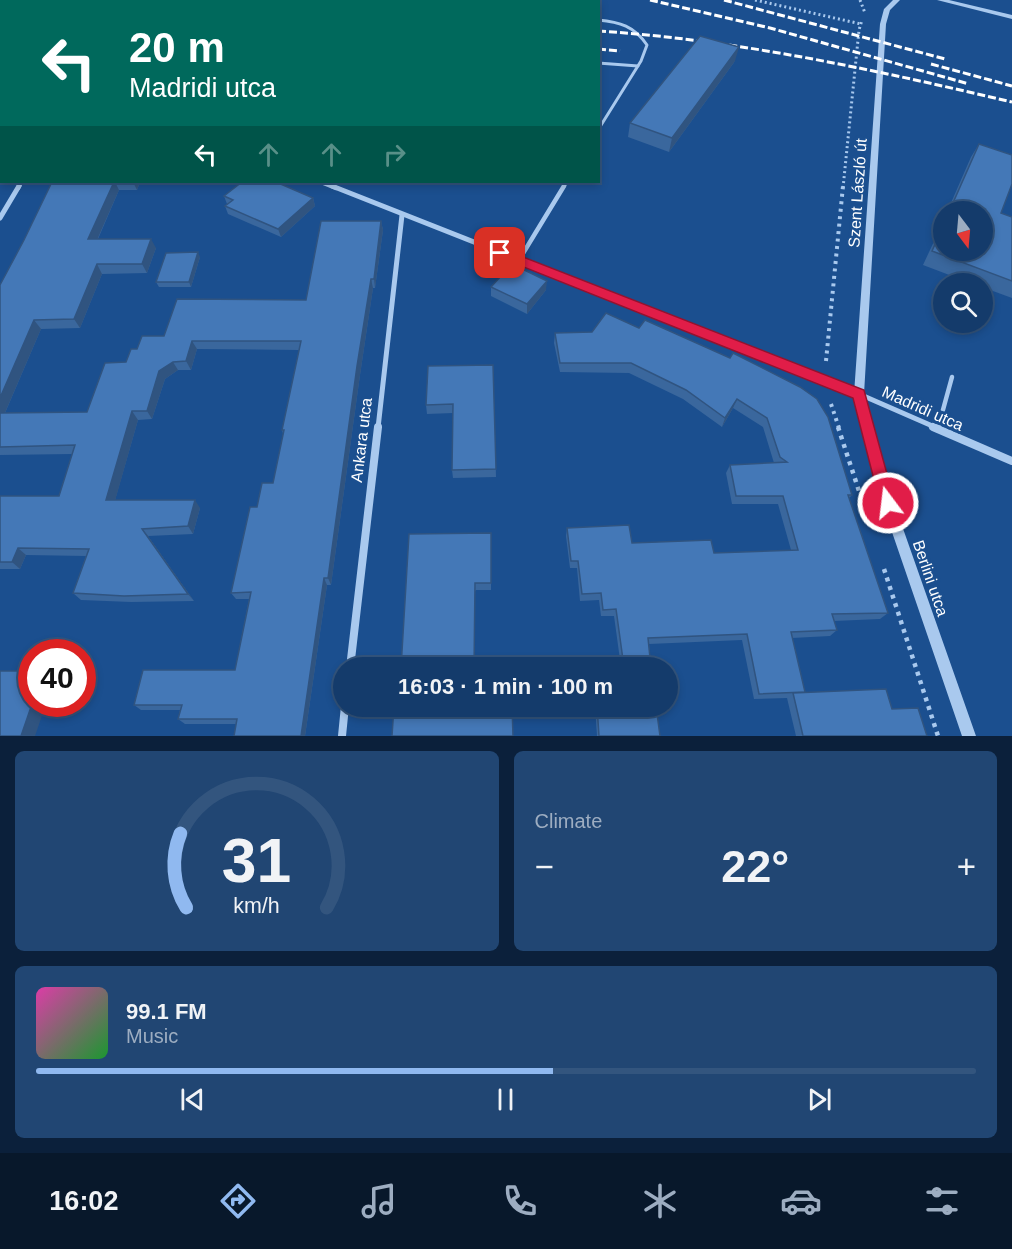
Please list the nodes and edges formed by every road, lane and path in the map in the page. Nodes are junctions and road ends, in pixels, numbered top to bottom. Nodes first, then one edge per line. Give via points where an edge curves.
1 (755, 0) edge
2 (860, 0) edge
3 (897, 0) edge
4 (940, 0) edge
5 (1012, 17) edge
6 (600, 20) edge
7 (861, 24) junction
8 (600, 63) edge
9 (638, 66) junction
10 (600, 127) edge
11 (20, 183) edge
12 (323, 183) edge
13 (566, 183) edge
14 (402, 215) junction
15 (0, 218) edge
16 (519, 260) junction
17 (952, 377) dead end
18 (824, 381) junction
19 (859, 394) junction
20 (938, 429) junction
21 (1012, 461) edge
22 (351, 657) edge
23 (344, 717) edge
24 (342, 736) edge
25 (969, 736) edge

1 - 7 path
2 - 7 path via 865,12
3 - 19 street, Szent László út via 887,9 883,24
4 - 5 street
6 - 9 lane via 622,22 640,33 647,45
7 - 18 path
8 - 9 lane
9 - 10 lane
11 - 15 street
12 - 14 street, Madridi utca
13 - 16 lane
14 - 16 street, Madridi utca
14 - 22 street, Ankara utca
16 - 18 street, Madridi utca
17 - 20 lane
18 - 19 street, Madridi utca
19 - 20 street, Madridi utca
19 - 25 street, Berlini utca via 888,503
20 - 21 street, Madridi utca
23 - 24 street

